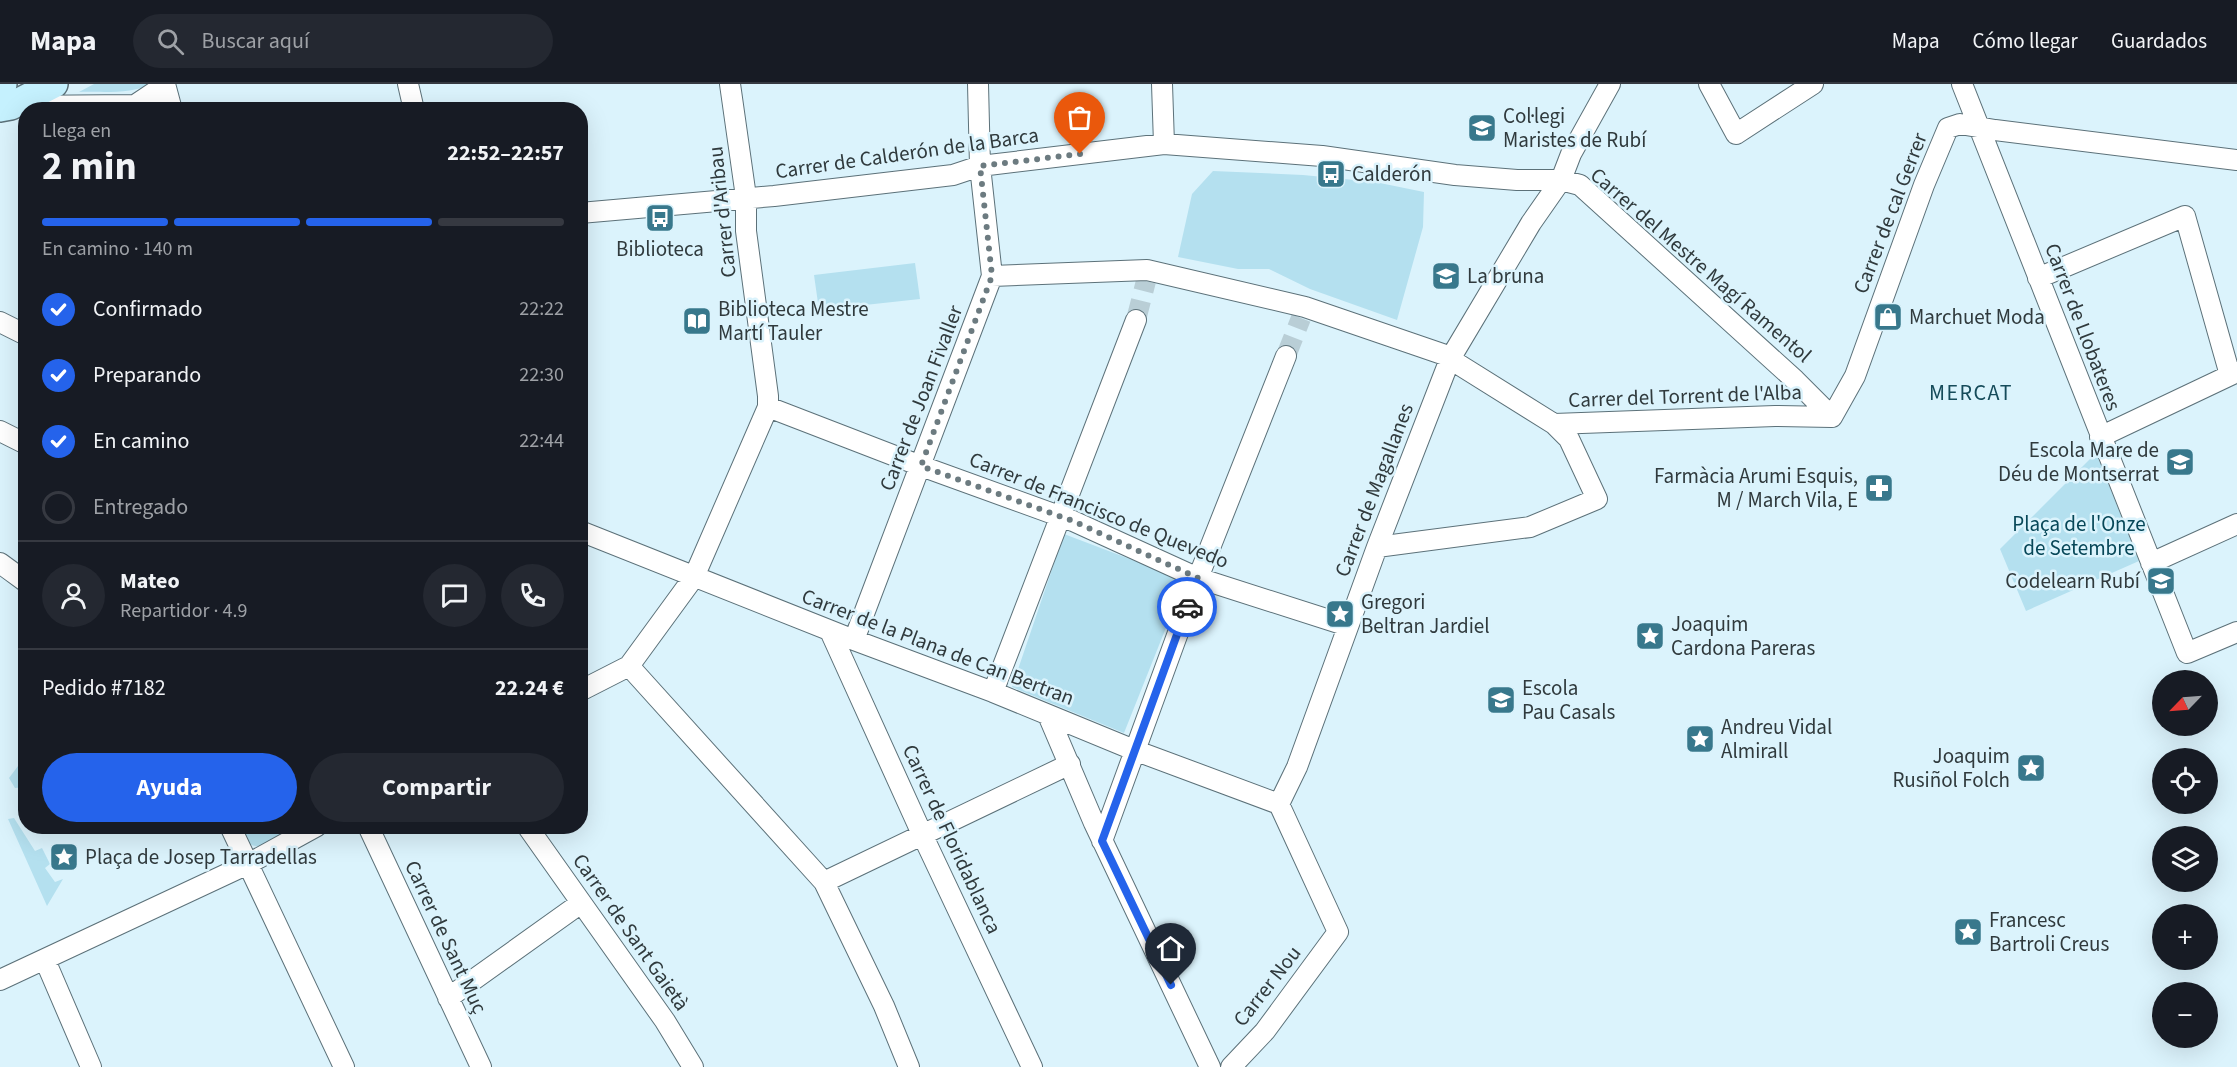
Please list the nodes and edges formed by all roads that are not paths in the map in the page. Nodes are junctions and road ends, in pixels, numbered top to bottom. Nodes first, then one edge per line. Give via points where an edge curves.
1 (54, 84) edge
2 (160, 84) edge
3 (165, 84) edge
4 (408, 84) edge
5 (730, 84) edge
6 (978, 84) edge
7 (1162, 84) edge
8 (1610, 84) edge
9 (1709, 84) edge
10 (1813, 84) edge
11 (1962, 84) edge
12 (4, 96) edge
13 (91, 102) edge
14 (140, 102) edge
15 (170, 102) edge
16 (412, 102) edge
17 (1979, 128) junction
18 (1164, 144) junction
19 (2237, 160) edge
20 (980, 166) junction
21 (1561, 180) junction
22 (746, 197) junction
23 (588, 212) edge
24 (992, 276) junction
25 (2038, 278) junction
26 (1136, 320) tunnel mouth
27 (0, 322) edge
28 (18, 331) edge
29 (1286, 356) tunnel mouth
30 (1450, 358) junction
31 (2234, 374) edge
32 (768, 407) junction
33 (1832, 417) junction
34 (1554, 424) junction
35 (0, 430) edge
36 (2100, 437) junction
37 (18, 440) edge
38 (921, 466) junction
39 (1059, 517) junction
40 (2237, 524) edge
41 (588, 534) edge
42 (1377, 548) junction
43 (0, 563) edge
44 (2151, 563) junction
45 (18, 576) edge
46 (694, 577) junction
47 (1198, 578) junction
48 (1348, 626) junction
49 (830, 631) junction
50 (2237, 632) edge
51 (854, 640) junction
52 (629, 666) junction
53 (588, 687) edge
54 (993, 692) junction
55 (1047, 716) junction
56 (1134, 750) junction
57 (1070, 764) junction
58 (1279, 804) junction
59 (234, 834) edge
60 (302, 834) edge
61 (372, 834) edge
62 (533, 834) edge
63 (922, 834) junction
64 (1102, 841) junction
65 (248, 864) junction
66 (824, 882) junction
67 (581, 903) junction
68 (45, 960) junction
69 (0, 980) edge
70 (448, 998) junction
71 (91, 1067) edge
72 (344, 1067) edge
73 (481, 1067) edge
74 (693, 1067) edge
75 (909, 1067) edge
76 (1032, 1067) edge
77 (1210, 1067) edge
78 (1231, 1067) edge

1 - 12 main road
2 - 14 street
3 - 15 street
4 - 16 street
5 - 22 street, Carrer d'Aribau
6 - 20 street, Carrer de Joan Fivaller
7 - 18 street
8 - 21 street, Carrer de Magallanes
9 - 10 street via 1736,134
11 - 17 street, Carrer de Llobateres
12 - 13 street
17 - 19 street, Carrer de cal Gerrer
17 - 25 street, Carrer de Llobateres
17 - 33 street, Carrer de cal Gerrer via 1960,124 1948,128 1855,376
18 - 20 street, Carrer de Calderón de la Barca
18 - 21 street, Carrer de Calderón de la Barca via 1322,156 1458,175
20 - 22 street, Carrer de Calderón de la Barca via 953,175
20 - 24 street, Carrer de Joan Fivaller
21 - 30 street, Carrer de Magallanes
21 - 33 street, Carrer del Mestre Magí Ramentol via 1580,185
22 - 23 street, Carrer de Calderón de la Barca
22 - 32 street, Carrer d'Aribau
24 - 30 street, Carrer del Torrent de l'Alba via 1147,276 1303,312
24 - 38 street, Carrer de Joan Fivaller
25 - 31 street via 2184,216
25 - 36 street, Carrer de Llobateres
26 - 39 street
27 - 28 street
29 - 47 street
30 - 34 street, Carrer del Torrent de l'Alba
30 - 42 street, Carrer de Magallanes
31 - 36 street
32 - 38 street, Carrer de Francisco de Quevedo
32 - 46 street
33 - 34 street, Carrer del Torrent de l'Alba
34 - 42 street via 1569,439 1597,499 1530,527
35 - 37 street
36 - 44 street, Carrer de Llobateres
38 - 39 street, Carrer de Francisco de Quevedo
38 - 51 street, Carrer de Joan Fivaller
39 - 47 street, Carrer de Francisco de Quevedo
39 - 54 street
40 - 44 street
41 - 46 street, Carrer de la Plana de Can Bertran
42 - 48 street, Carrer de Magallanes
43 - 45 street
44 - 50 street, Carrer de Llobateres via 2187,653
46 - 49 street, Carrer de la Plana de Can Bertran
46 - 52 street
47 - 48 street, Carrer de Francisco de Quevedo
47 - 56 street
48 - 58 street, Carrer de Magallanes via 1297,766
49 - 51 street, Carrer de la Plana de Can Bertran
49 - 63 street, Carrer de Floridablanca
51 - 54 street, Carrer de la Plana de Can Bertran
52 - 53 street
52 - 66 street
54 - 55 street, Carrer de la Plana de Can Bertran
55 - 56 street, Carrer de la Plana de Can Bertran
55 - 57 street
56 - 58 street, Carrer de la Plana de Can Bertran
56 - 64 street
57 - 63 street
57 - 64 street
58 - 78 street, Carrer Nou via 1338,932 1265,1031
59 - 65 street
60 - 65 street
61 - 70 street, Carrer de Sant Muç
62 - 67 street, Carrer de Sant Gaietà
63 - 66 street
63 - 76 street, Carrer de Floridablanca
64 - 77 street
65 - 68 street
65 - 72 street
66 - 75 street
67 - 70 street
67 - 74 street, Carrer de Sant Gaietà
68 - 69 street
68 - 71 street
70 - 73 street, Carrer de Sant Muç

